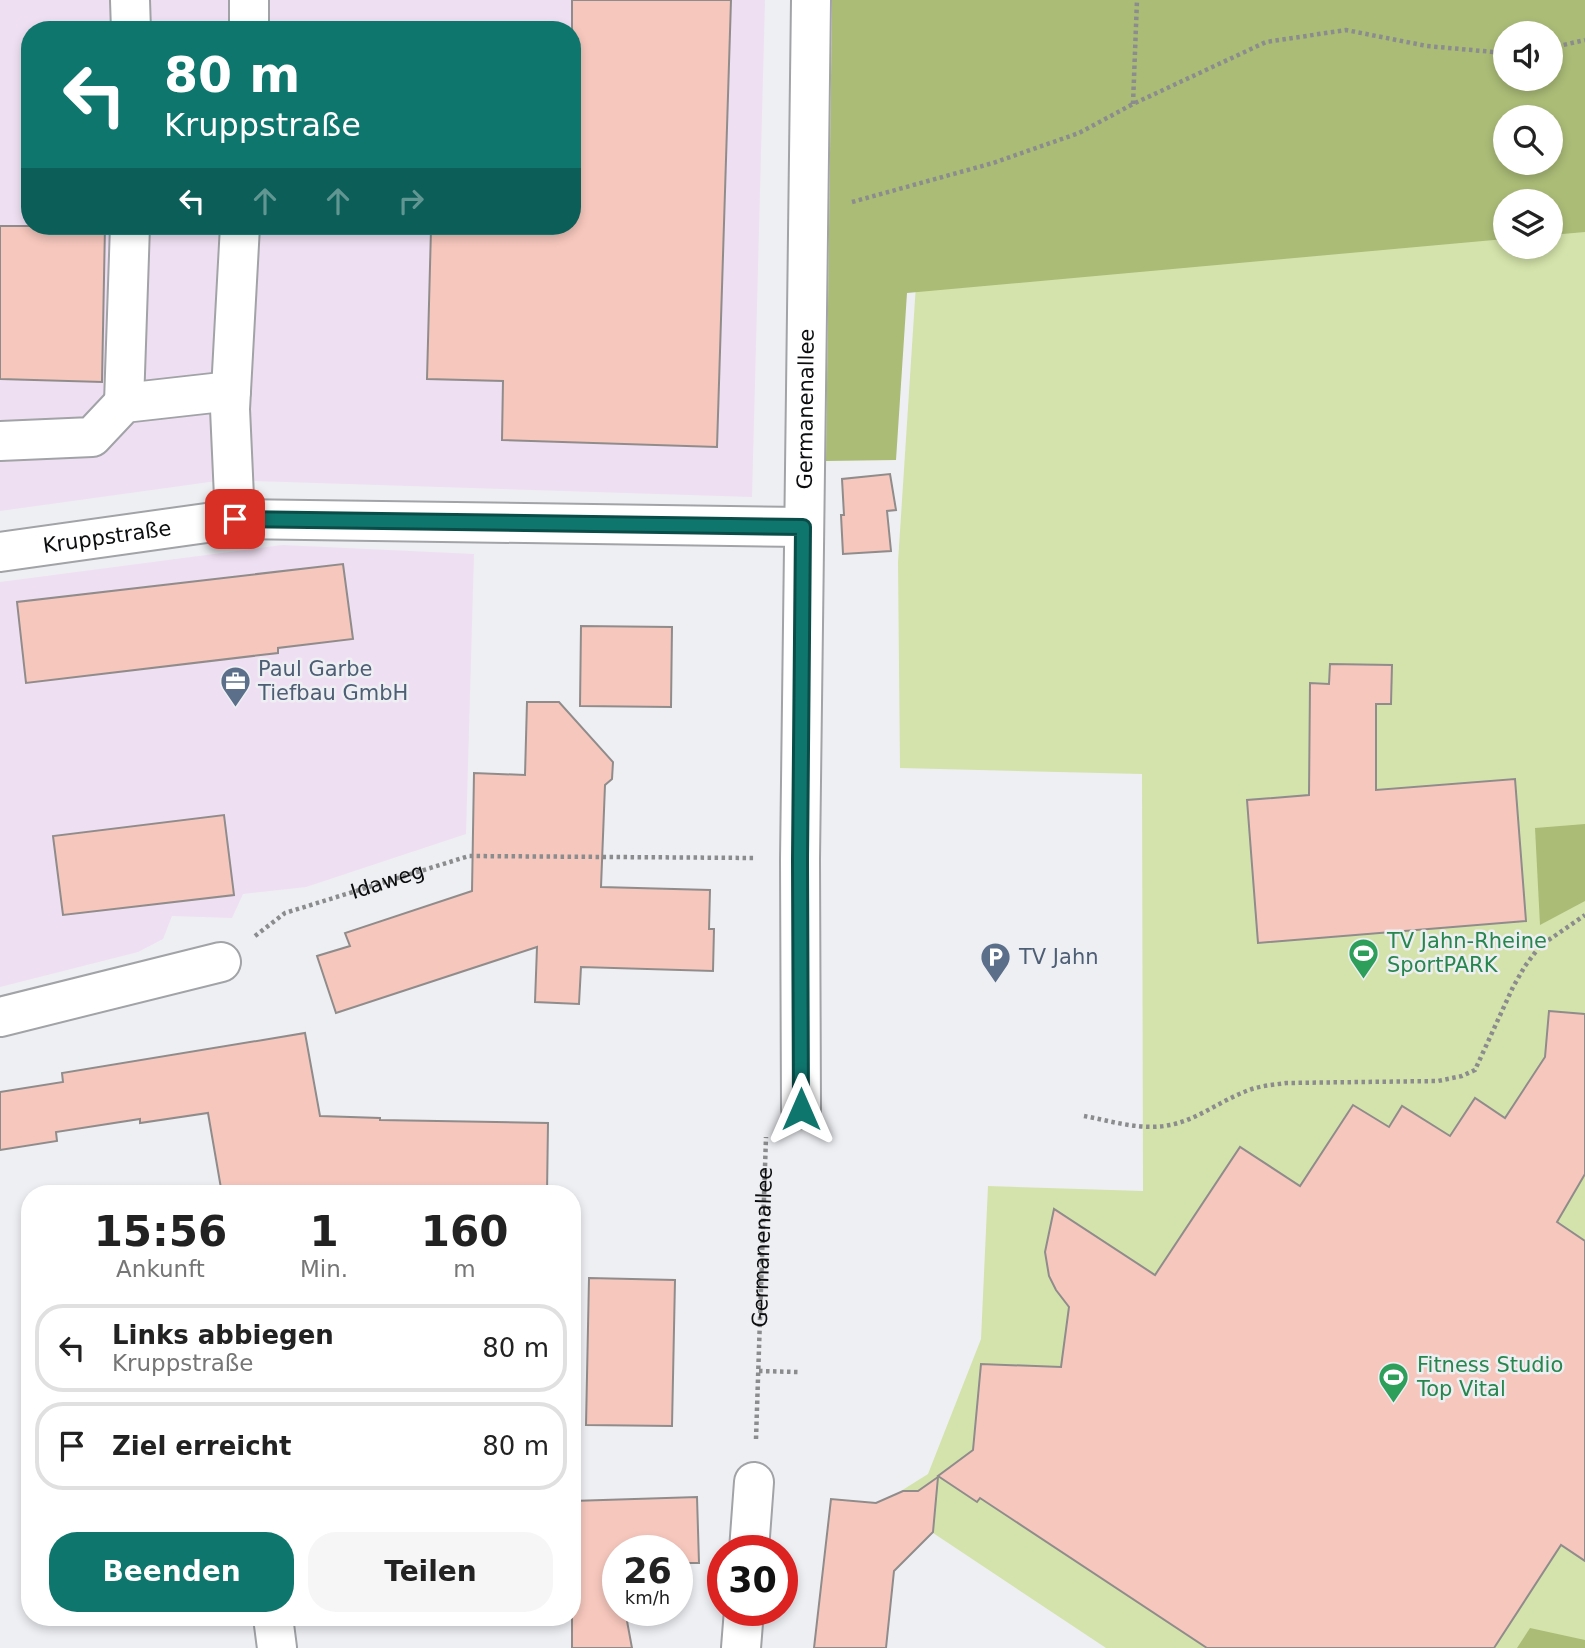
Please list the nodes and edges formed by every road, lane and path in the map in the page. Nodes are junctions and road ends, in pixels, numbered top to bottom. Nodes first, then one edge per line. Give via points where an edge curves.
1 (130, 0) edge
2 (249, 0) edge
3 (811, 0) edge
4 (1137, 0) edge
5 (131, 21) edge
6 (248, 21) edge
7 (1585, 40) edge
8 (1563, 45) edge
9 (1493, 52) edge
10 (1133, 104) junction
11 (807, 215) junction
12 (130, 235) edge
13 (240, 235) edge
14 (231, 391) junction
15 (124, 403) junction
16 (0, 441) edge
17 (235, 519) junction
18 (803, 527) junction
19 (0, 552) edge
20 (800, 860) junction
21 (1585, 915) edge
22 (221, 962) joint
23 (0, 1017) edge
24 (801, 1109) joint
25 (1084, 1116) dead end
26 (759, 1371) junction
27 (798, 1372) dead end
28 (754, 1482) joint
29 (750, 1535) edge
30 (274, 1626) edge
31 (743, 1626) edge
32 (277, 1648) edge
33 (741, 1648) edge

1 - 5 street
2 - 6 street
3 - 11 street, Germanenallee
4 - 10 path
7 - 8 path
9 - 10 path via 1427,46 1346,30 1266,42
10 - 11 path via 1079,133 993,163
11 - 18 street, Germanenallee
12 - 15 street
13 - 14 street
14 - 15 street
14 - 17 street
15 - 16 street via 92,438
17 - 18 street, Kruppstraße
17 - 19 street, Kruppstraße
18 - 20 street, Germanenallee
20 - 22 path, Idaweg via 470,856 285,913
20 - 24 street, Germanenallee
21 - 25 path via 1540,946 1513,987 1475,1070 1462,1076 1438,1081 1265,1086 1167,1126
22 - 23 street
24 - 26 path, Germanenallee via 766,1122
26 - 27 path
26 - 28 path, Germanenallee
28 - 29 street
30 - 32 street
31 - 33 street

